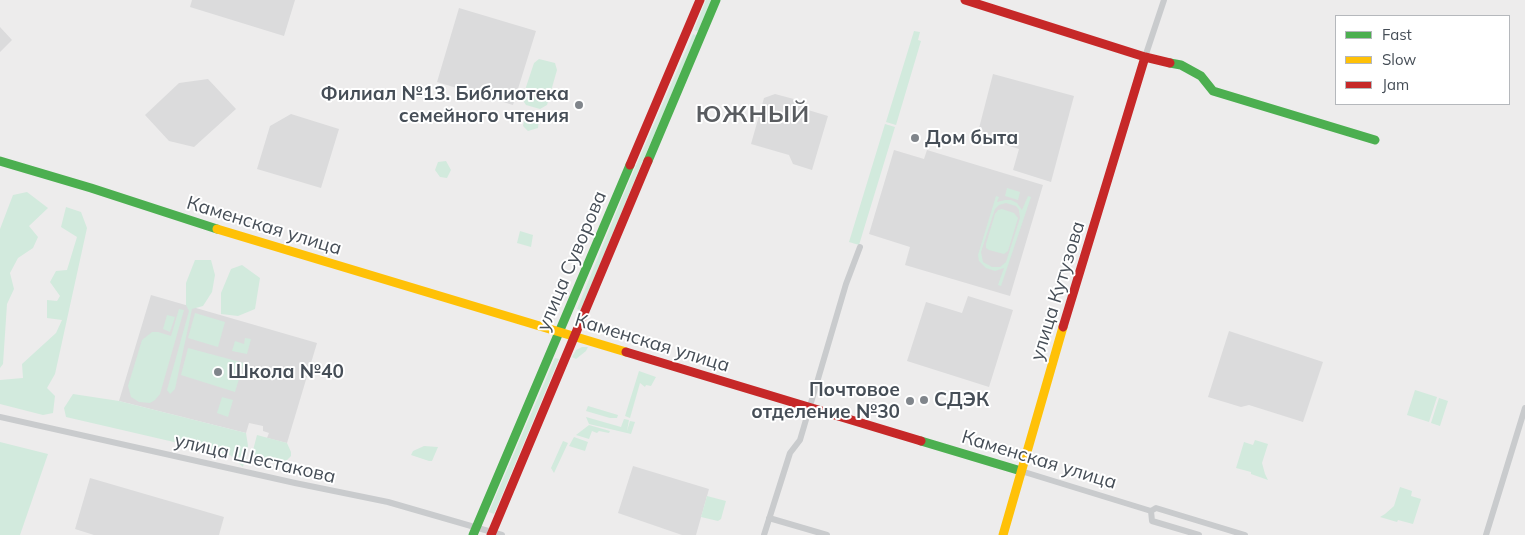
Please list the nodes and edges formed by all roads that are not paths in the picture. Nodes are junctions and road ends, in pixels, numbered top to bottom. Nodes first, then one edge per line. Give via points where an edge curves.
1 (700, 0) edge
2 (716, 0) edge
3 (965, 0) edge
4 (1164, 0) edge
5 (1146, 57) junction
6 (1375, 140) dead end
7 (0, 161) edge
8 (860, 247) dead end
9 (559, 332) junction
10 (574, 336) junction
11 (811, 408) junction
12 (1525, 408) edge
13 (0, 417) edge
14 (1021, 471) junction
15 (1151, 510) junction
16 (769, 518) junction
17 (475, 531) edge
18 (491, 534) edge
19 (502, 535) edge
20 (764, 535) edge
21 (827, 535) edge
22 (1003, 535) edge
23 (1199, 535) edge
24 (1245, 535) edge
25 (1486, 535) edge

1 - 9 street, улица Суворова
2 - 10 street, улица Суворова
3 - 5 street
4 - 5 street
5 - 6 street via 1193,71 1219,93
5 - 14 street, улица Кутузова
7 - 9 street, Каменская улица
8 - 11 street via 846,284
9 - 10 street, Каменская улица
9 - 17 street, улица Суворова
10 - 11 street, Каменская улица
10 - 18 street, улица Суворова
11 - 14 street, Каменская улица
11 - 16 street via 800,440 790,453
12 - 25 street
13 - 17 street, улица Шестакова via 388,502
14 - 15 street, Каменская улица
14 - 22 street, улица Кутузова
15 - 23 street, Каменская улица via 1152,521
15 - 24 street, Каменская улица via 1156,508
16 - 20 street
16 - 21 street
17 - 18 street, улица Шестакова
18 - 19 street, улица Шестакова

